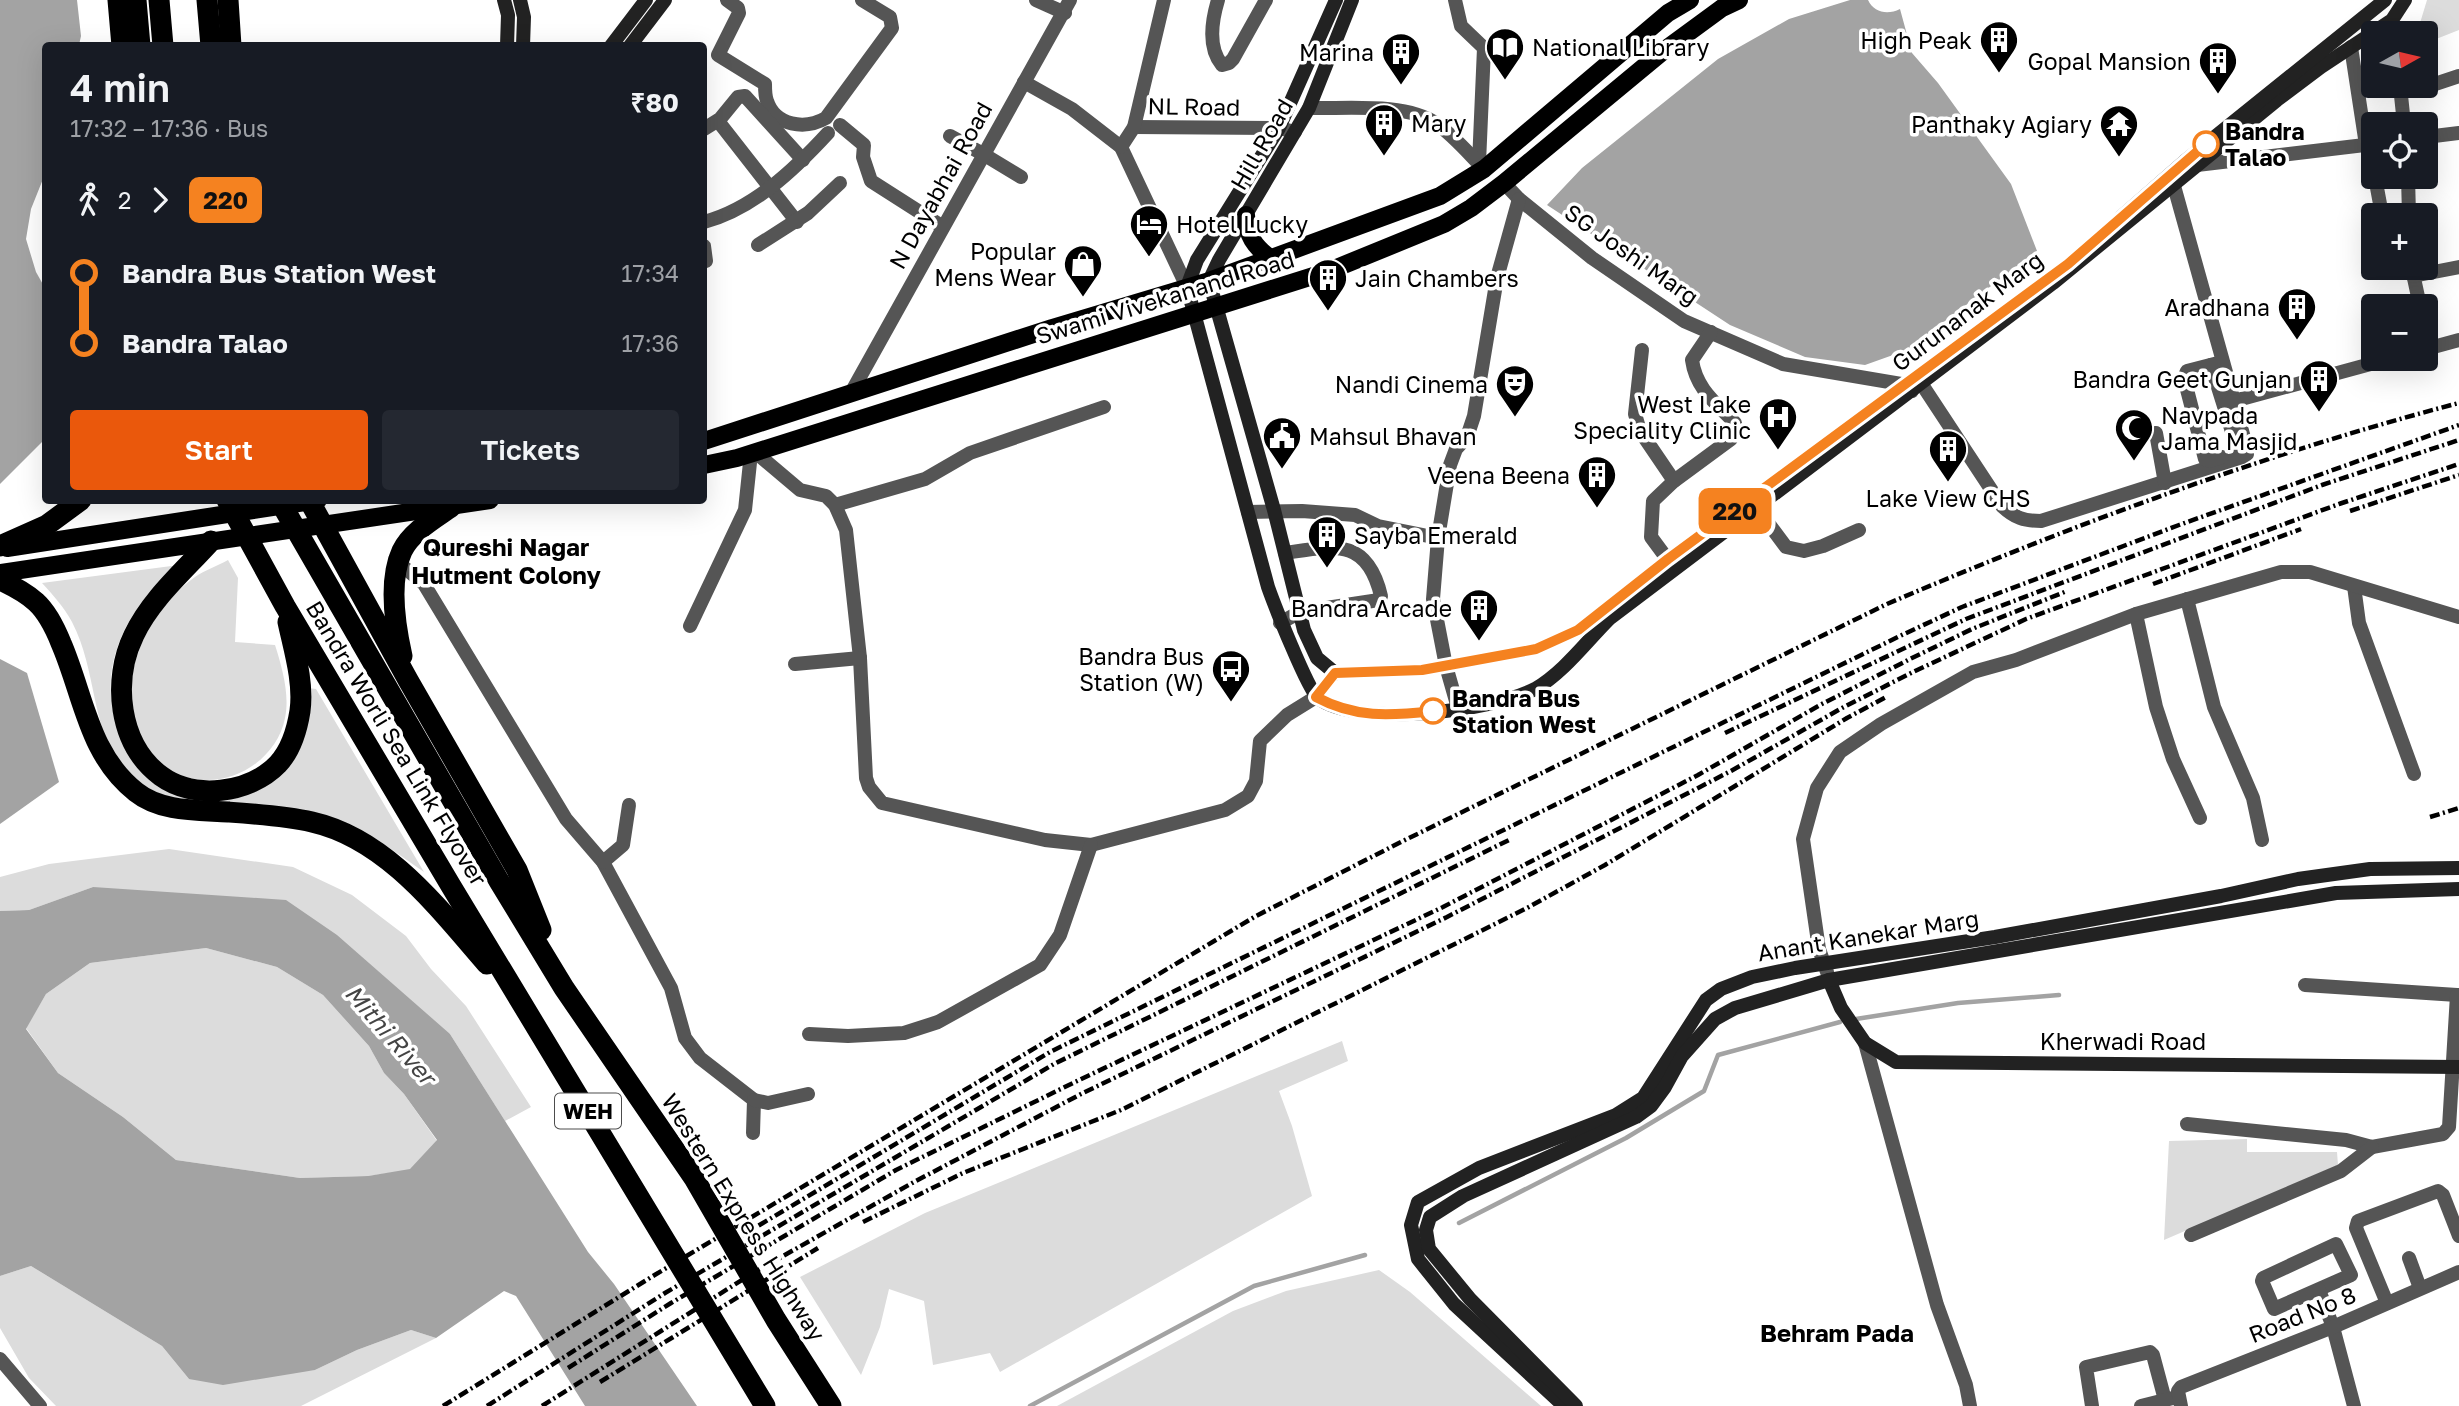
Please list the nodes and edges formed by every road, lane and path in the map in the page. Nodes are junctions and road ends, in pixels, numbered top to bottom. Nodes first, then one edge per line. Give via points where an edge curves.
1 (118, 0) edge
2 (136, 0) edge
3 (159, 0) edge
4 (207, 0) edge
5 (228, 0) edge
6 (505, 0) edge
7 (520, 0) edge
8 (646, 0) edge
9 (665, 0) edge
10 (727, 0) edge
11 (862, 0) edge
12 (1035, 0) edge
13 (1164, 0) edge
14 (1218, 0) edge
15 (1266, 0) edge
16 (1335, 0) edge
17 (1352, 0) edge
18 (1455, 0) edge
19 (1690, 0) edge
20 (1739, 0) edge
21 (2385, 0) edge
22 (2405, 0) edge
23 (1719, 4) edge
24 (1068, 7) edge
25 (2396, 21) edge
26 (122, 42) edge
27 (140, 42) edge
28 (163, 42) edge
29 (211, 42) edge
30 (231, 42) edge
31 (507, 42) edge
32 (523, 42) edge
33 (614, 42) edge
34 (633, 42) edge
35 (2361, 42) edge
36 (2351, 47) junction
37 (2459, 76) edge
38 (1024, 82) junction
39 (2438, 83) edge
40 (1309, 108) junction
41 (2364, 112) edge
42 (718, 121) junction
43 (707, 127) edge
44 (1134, 127) junction
45 (1279, 128) junction
46 (1295, 132) junction
47 (2459, 133) edge
48 (950, 136) dead end
49 (2438, 136) edge
50 (2361, 145) edge
51 (1121, 148) junction
52 (983, 154) junction
53 (803, 160) junction
54 (2197, 165) junction
55 (1481, 166) junction
56 (1021, 177) dead end
57 (840, 183) dead end
58 (1504, 183) junction
59 (2174, 186) junction
60 (770, 187) junction
61 (1519, 199) junction
62 (1246, 215) junction
63 (707, 221) edge
64 (797, 222) junction
65 (943, 227) junction
66 (758, 245) dead end
67 (1271, 259) junction
68 (2459, 267) edge
69 (2438, 269) edge
70 (1209, 281) junction
71 (1187, 287) junction
72 (2037, 291) junction
73 (1216, 307) junction
74 (1194, 314) junction
75 (1080, 320) junction
76 (1711, 332) junction
77 (2459, 340) edge
78 (2438, 345) edge
79 (1089, 346) junction
80 (1642, 349) dead end
81 (2217, 364) junction
82 (2361, 367) edge
83 (1913, 386) junction
84 (850, 393) junction
85 (2229, 403) junction
86 (1104, 407) dead end
87 (2156, 433) dead end
88 (707, 440) edge
89 (2242, 446) junction
90 (753, 452) junction
91 (707, 464) edge
92 (1674, 481) junction
93 (2165, 483) junction
94 (76, 504) edge
95 (229, 504) edge
96 (281, 504) edge
97 (292, 504) edge
98 (313, 504) edge
99 (468, 504) edge
100 (835, 505) junction
101 (451, 507) junction
102 (1757, 508) junction
103 (1274, 510) junction
104 (1248, 512) junction
105 (324, 527) junction
106 (1859, 530) dead end
107 (1438, 538) junction
108 (211, 541) junction
109 (0, 547) edge
110 (1285, 553) junction
111 (1668, 559) junction
112 (399, 563) junction
113 (0, 573) edge
114 (0, 580) edge
115 (2354, 586) junction
116 (2187, 599) junction
117 (285, 606) junction
118 (1300, 612) junction
119 (2136, 614) junction
120 (2459, 617) edge
121 (1280, 623) junction
122 (690, 626) dead end
123 (860, 658) junction
124 (795, 664) dead end
125 (1446, 666) junction
126 (1335, 673) junction
127 (408, 680) junction
128 (1316, 697) junction
129 (1458, 708) junction
130 (2414, 774) dead end
131 (629, 805) dead end
132 (2200, 818) dead end
133 (2262, 840) dead end
134 (1091, 845) junction
135 (603, 862) junction
136 (2459, 868) edge
137 (2459, 889) edge
138 (1829, 980) junction
139 (2305, 985) dead end
140 (564, 988) junction
141 (2458, 995) edge
142 (527, 1010) junction
143 (809, 1034) dead end
144 (1865, 1043) junction
145 (2456, 1067) edge
146 (808, 1094) dead end
147 (754, 1100) junction
148 (2187, 1124) dead end
149 (753, 1133) dead end
150 (2372, 1147) junction
151 (2191, 1235) dead end
152 (2459, 1236) edge
153 (2409, 1258) dead end
154 (2459, 1272) edge
155 (2420, 1289) junction
156 (2319, 1290) junction
157 (2387, 1303) junction
158 (2333, 1327) junction
159 (2, 1364) edge
160 (2174, 1401) edge
161 (40, 1406) edge
162 (765, 1406) edge
163 (831, 1406) edge
164 (1564, 1406) edge
165 (1576, 1406) edge
166 (1969, 1406) edge
167 (2092, 1406) edge
168 (2141, 1406) edge
169 (2354, 1406) edge

1 - 26 highway
2 - 27 highway
3 - 28 highway
4 - 29 highway
5 - 30 highway
6 - 31 main road
7 - 32 main road
8 - 33 main road
9 - 34 main road
10 - 11 street via 739,13 718,55 765,84 767,103 776,114 790,124 804,126 826,118 892,28 890,17
12 - 24 street
13 - 44 street
14 - 15 street via 1211,24 1222,65 1233,58
16 - 45 main road, Hill Road
17 - 40 main road, Hill Road
18 - 55 street via 1461,26 1484,48
19 - 55 main road, Swami Vivekanand Road via 1668,13
20 - 23 main road, Swami Vivekanand Road
21 - 72 main road, Gurunanak Marg via 2185,161
22 - 25 main road, Gurunanak Marg
23 - 58 main road, Swami Vivekanand Road
24 - 38 street, N Dayabhai Road
35 - 36 main road, Gurunanak Marg
36 - 41 street
36 - 54 main road, Gurunanak Marg
37 - 39 street
38 - 51 street via 1072,109
38 - 52 street, N Dayabhai Road
40 - 46 main road, Hill Road
40 - 55 street via 1396,110 1424,117
42 - 43 street
42 - 53 street via 738,97 745,96
42 - 60 street
44 - 45 street, NL Road
44 - 51 street
45 - 46 street, NL Road
45 - 71 main road, Hill Road via 1197,260
46 - 62 main road, Hill Road
47 - 49 street
48 - 52 street
50 - 54 street
51 - 71 street
52 - 56 street
52 - 65 street, N Dayabhai Road
53 - 60 street
53 - 65 street via 834,129 864,145 871,181
54 - 59 main road, Gurunanak Marg
55 - 67 main road, Swami Vivekanand Road via 1440,196
57 - 64 street
58 - 61 street, SG Joshi Marg
58 - 73 main road, Swami Vivekanand Road via 1444,224 1329,271
59 - 72 main road, Gurunanak Marg
59 - 81 street
60 - 63 street via 733,212
60 - 64 street
61 - 76 street, SG Joshi Marg via 1592,258 1684,321
61 - 107 street via 1497,278 1474,416 1450,465
62 - 67 main road via 1251,240
62 - 70 main road, Hill Road
64 - 66 street
65 - 84 street, N Dayabhai Road
67 - 70 main road, Swami Vivekanand Road
68 - 69 street
70 - 71 main road, Swami Vivekanand Road
70 - 73 main road
71 - 74 main road
71 - 75 main road, Swami Vivekanand Road
72 - 83 main road, Gurunanak Marg
73 - 74 main road, Swami Vivekanand Road
73 - 103 main road
74 - 79 main road, Swami Vivekanand Road
74 - 104 main road
75 - 79 main road
75 - 84 main road, Swami Vivekanand Road
76 - 83 street, SG Joshi Marg via 1783,364
76 - 92 street via 1692,360 1694,376 1735,423 1731,439
77 - 78 street
79 - 90 main road, Swami Vivekanand Road
80 - 92 street via 1635,414 1640,430
81 - 85 street
81 - 89 street via 2187,371 2184,378 2205,459 2213,460
82 - 85 street
83 - 93 street via 2002,506 2024,521 2041,521
83 - 102 main road
83 - 111 main road, Gurunanak Marg
84 - 88 main road, Swami Vivekanand Road
85 - 89 street
86 - 100 street via 970,453 925,479
87 - 93 street
89 - 93 street
90 - 91 main road, Swami Vivekanand Road
90 - 100 street via 800,490 826,496
90 - 122 street via 745,510
92 - 111 street via 1653,501 1651,537
94 - 109 highway via 47,525
95 - 117 highway, Bandra Worli Sea Link Flyover
96 - 140 highway, Bandra Worli Sea Link Flyover
97 - 109 main road
98 - 105 highway
99 - 101 main road
100 - 123 street via 846,530
101 - 105 main road
101 - 112 highway via 422,527 402,551
102 - 106 street via 1786,547 1804,551
102 - 129 main road via 1609,619 1535,689 1490,705
103 - 104 street
103 - 107 street via 1355,515 1378,526
103 - 110 main road
104 - 121 main road
105 - 108 main road
105 - 127 highway
107 - 125 street via 1433,599
108 - 113 main road
108 - 117 highway via 152,606 134,635 120,681 133,743 160,776 205,791 231,789 254,783 278,764 293,741 300,709 299,677
110 - 118 main road
110 - 118 street via 1334,547 1350,550 1377,578 1379,600
111 - 125 main road, Gurunanak Marg via 1562,639 1536,649
112 - 127 highway via 393,590 396,631
112 - 135 street via 424,584 566,818
114 - 142 highway via 37,603 53,625 99,747 113,772 138,794 163,806 314,823 374,849 432,900
115 - 116 street via 2310,572 2280,572
115 - 120 street
115 - 130 street via 2359,622
116 - 119 street
116 - 133 street via 2214,707 2253,798
117 - 142 highway, Bandra Worli Sea Link Flyover
118 - 121 street
118 - 126 main road via 1317,658
119 - 132 street via 2156,707
119 - 138 street via 1973,672 1840,752 1817,789 1803,839 1819,949
121 - 128 main road
123 - 124 street
123 - 134 street via 866,778 882,803 1045,840
125 - 126 main road, Gurunanak Marg
125 - 129 street
126 - 128 street
127 - 140 highway via 517,870
128 - 129 main road via 1337,708 1375,714
128 - 134 street via 1287,715 1260,741 1256,781 1248,796 1225,810
131 - 135 street via 623,845
134 - 143 street via 1060,935 1040,965 939,1022 904,1032
135 - 147 street via 671,988 685,1038 700,1058
136 - 164 main road, Anant Kanekar Marg via 2370,869 2298,879 1995,937 1795,968 1721,989 1701,1006 1643,1098 1616,1115 1479,1168 1418,1202 1411,1225 1418,1259 1454,1304
137 - 138 main road, Anant Kanekar Marg via 2336,893
138 - 144 main road, Kherwadi Road
138 - 165 main road, Anant Kanekar Marg via 1735,1008 1715,1019 1682,1056 1651,1105 1636,1117 1463,1196 1430,1217 1426,1230 1429,1249 1470,1299
139 - 141 street
140 - 163 highway, Western Express Highway / WEH via 694,1178
141 - 145 street
142 - 162 highway, WEH
144 - 145 main road, Kherwadi Road via 1896,1062
144 - 166 street
145 - 150 street via 2449,1127 2443,1134
146 - 147 street via 768,1103
147 - 149 street
148 - 150 street via 2346,1140
150 - 151 street via 2341,1171
152 - 157 street via 2438,1191 2358,1221 2356,1228
153 - 155 street
154 - 155 street, Road No 8
155 - 157 street, Road No 8
156 - 156 street via 2351,1275 2336,1244 2262,1281 2276,1309
156 - 158 street
157 - 158 street, Road No 8
158 - 160 street, Road No 8 via 2181,1387
158 - 169 street
159 - 161 street
160 - 167 street via 2150,1352 2086,1367
160 - 168 street

